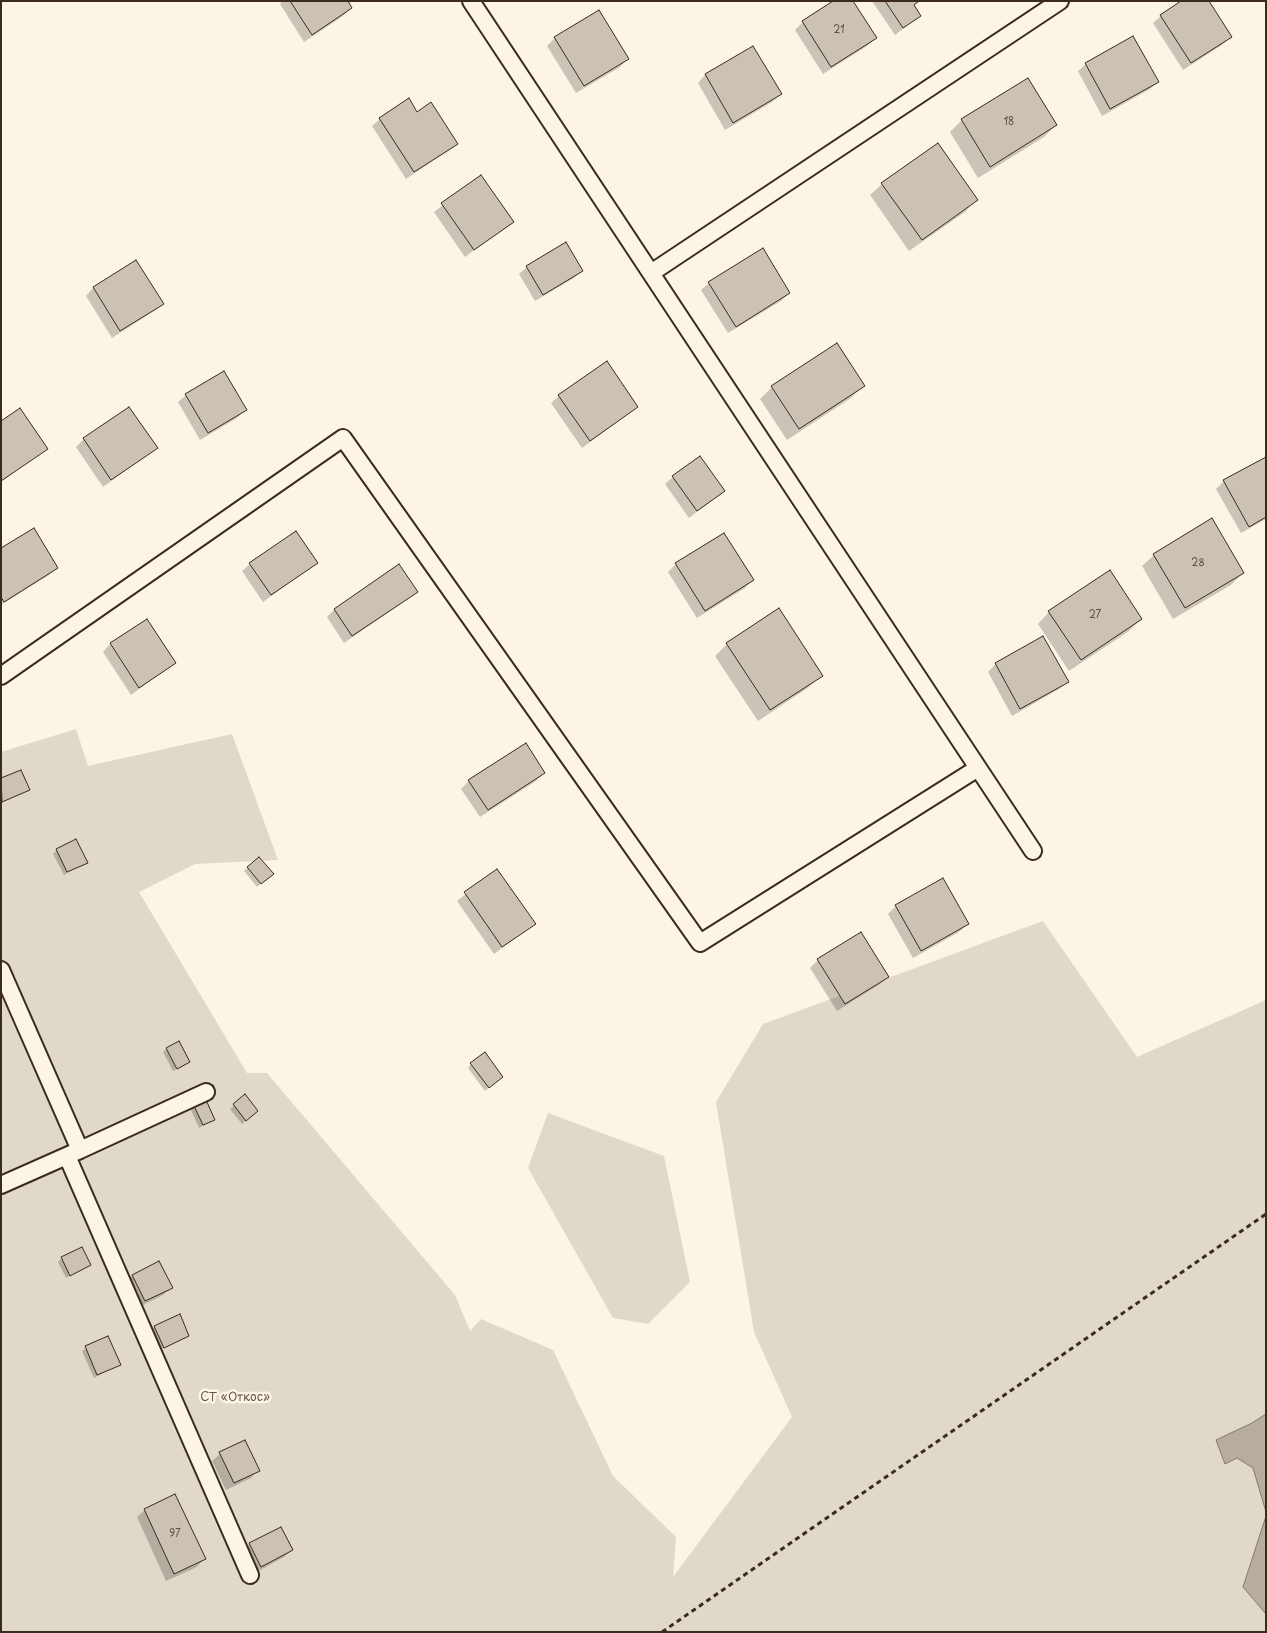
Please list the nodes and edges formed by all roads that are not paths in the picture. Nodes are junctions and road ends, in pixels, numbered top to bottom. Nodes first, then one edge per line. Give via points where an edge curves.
1 (471, 1) edge
2 (1060, 1) edge
3 (651, 273) junction
4 (1, 676) edge
5 (978, 768) junction
6 (1032, 851) dead end
7 (1, 970) edge
8 (206, 1092) dead end
9 (74, 1153) junction
10 (1, 1185) edge
11 (250, 1575) dead end

1 - 3 lane
2 - 3 lane
3 - 5 lane
4 - 5 lane via 343,438 700,943
5 - 6 lane
7 - 9 lane
8 - 9 lane
9 - 10 lane
9 - 11 lane

